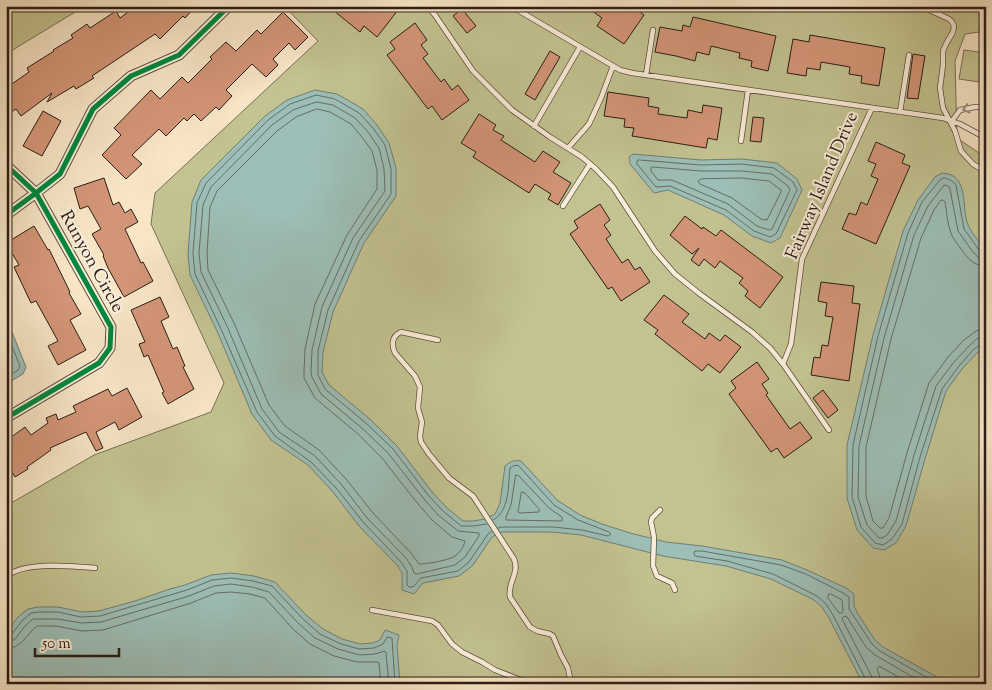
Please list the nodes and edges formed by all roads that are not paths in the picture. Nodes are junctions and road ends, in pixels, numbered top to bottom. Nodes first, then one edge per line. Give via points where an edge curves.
1 (229, 6) edge
2 (426, 6) edge
3 (511, 6) edge
4 (921, 6) edge
5 (653, 30) dead end
6 (580, 47) junction
7 (908, 56) dead end
8 (613, 66) junction
9 (646, 75) junction
10 (748, 90) junction
11 (986, 107) edge
12 (872, 108) junction
13 (900, 112) junction
14 (950, 121) junction
15 (534, 126) junction
16 (986, 138) edge
17 (741, 141) dead end
18 (568, 148) junction
19 (590, 164) junction
20 (6, 165) edge
21 (986, 172) edge
22 (36, 193) junction
23 (563, 206) dead end
24 (6, 216) edge
25 (438, 340) dead end
26 (783, 364) junction
27 (6, 418) edge
28 (829, 430) dead end
29 (660, 510) dead end
30 (95, 568) dead end
31 (6, 577) edge
32 (675, 590) dead end
33 (372, 610) dead end
34 (530, 684) edge
35 (571, 684) edge

1 - 22 street via 179,55 131,76 93,109 60,174
2 - 15 lane via 473,71 512,110
3 - 6 lane, Fairway Island Drive
4 - 14 lane via 949,19 954,26 943,51 940,88 943,108
5 - 9 lane
6 - 8 lane, Fairway Island Drive
6 - 15 lane
7 - 13 lane
8 - 9 lane, Fairway Island Drive
8 - 18 lane via 589,124
9 - 10 lane, Fairway Island Drive
10 - 12 lane, Fairway Island Drive
10 - 17 lane
11 -> 14 lane via 960,110
12 - 13 lane, Fairway Island Drive
12 - 26 lane, Fairway Island Drive via 802,260 791,344
13 - 14 lane, Fairway Island Drive
14 - 16 lane, Fairway Island Drive
14 - 21 lane via 961,150 973,164
15 - 18 lane
18 - 19 lane
19 - 23 lane
19 - 26 lane via 613,187 655,251 675,274 752,332
20 - 22 street, Runyon Circle
22 - 24 street
22 - 27 street, Runyon Circle via 111,327 110,348 99,363
25 - 35 lane via 401,332 393,340 392,349 420,387 421,442 449,478 473,496 500,536 517,565 510,597 530,627 553,636 568,668
26 - 28 lane
29 - 32 lane via 651,522 654,572 672,583
30 - 31 lane via 46,566 18,570
33 - 34 lane via 432,621 462,652 494,670

